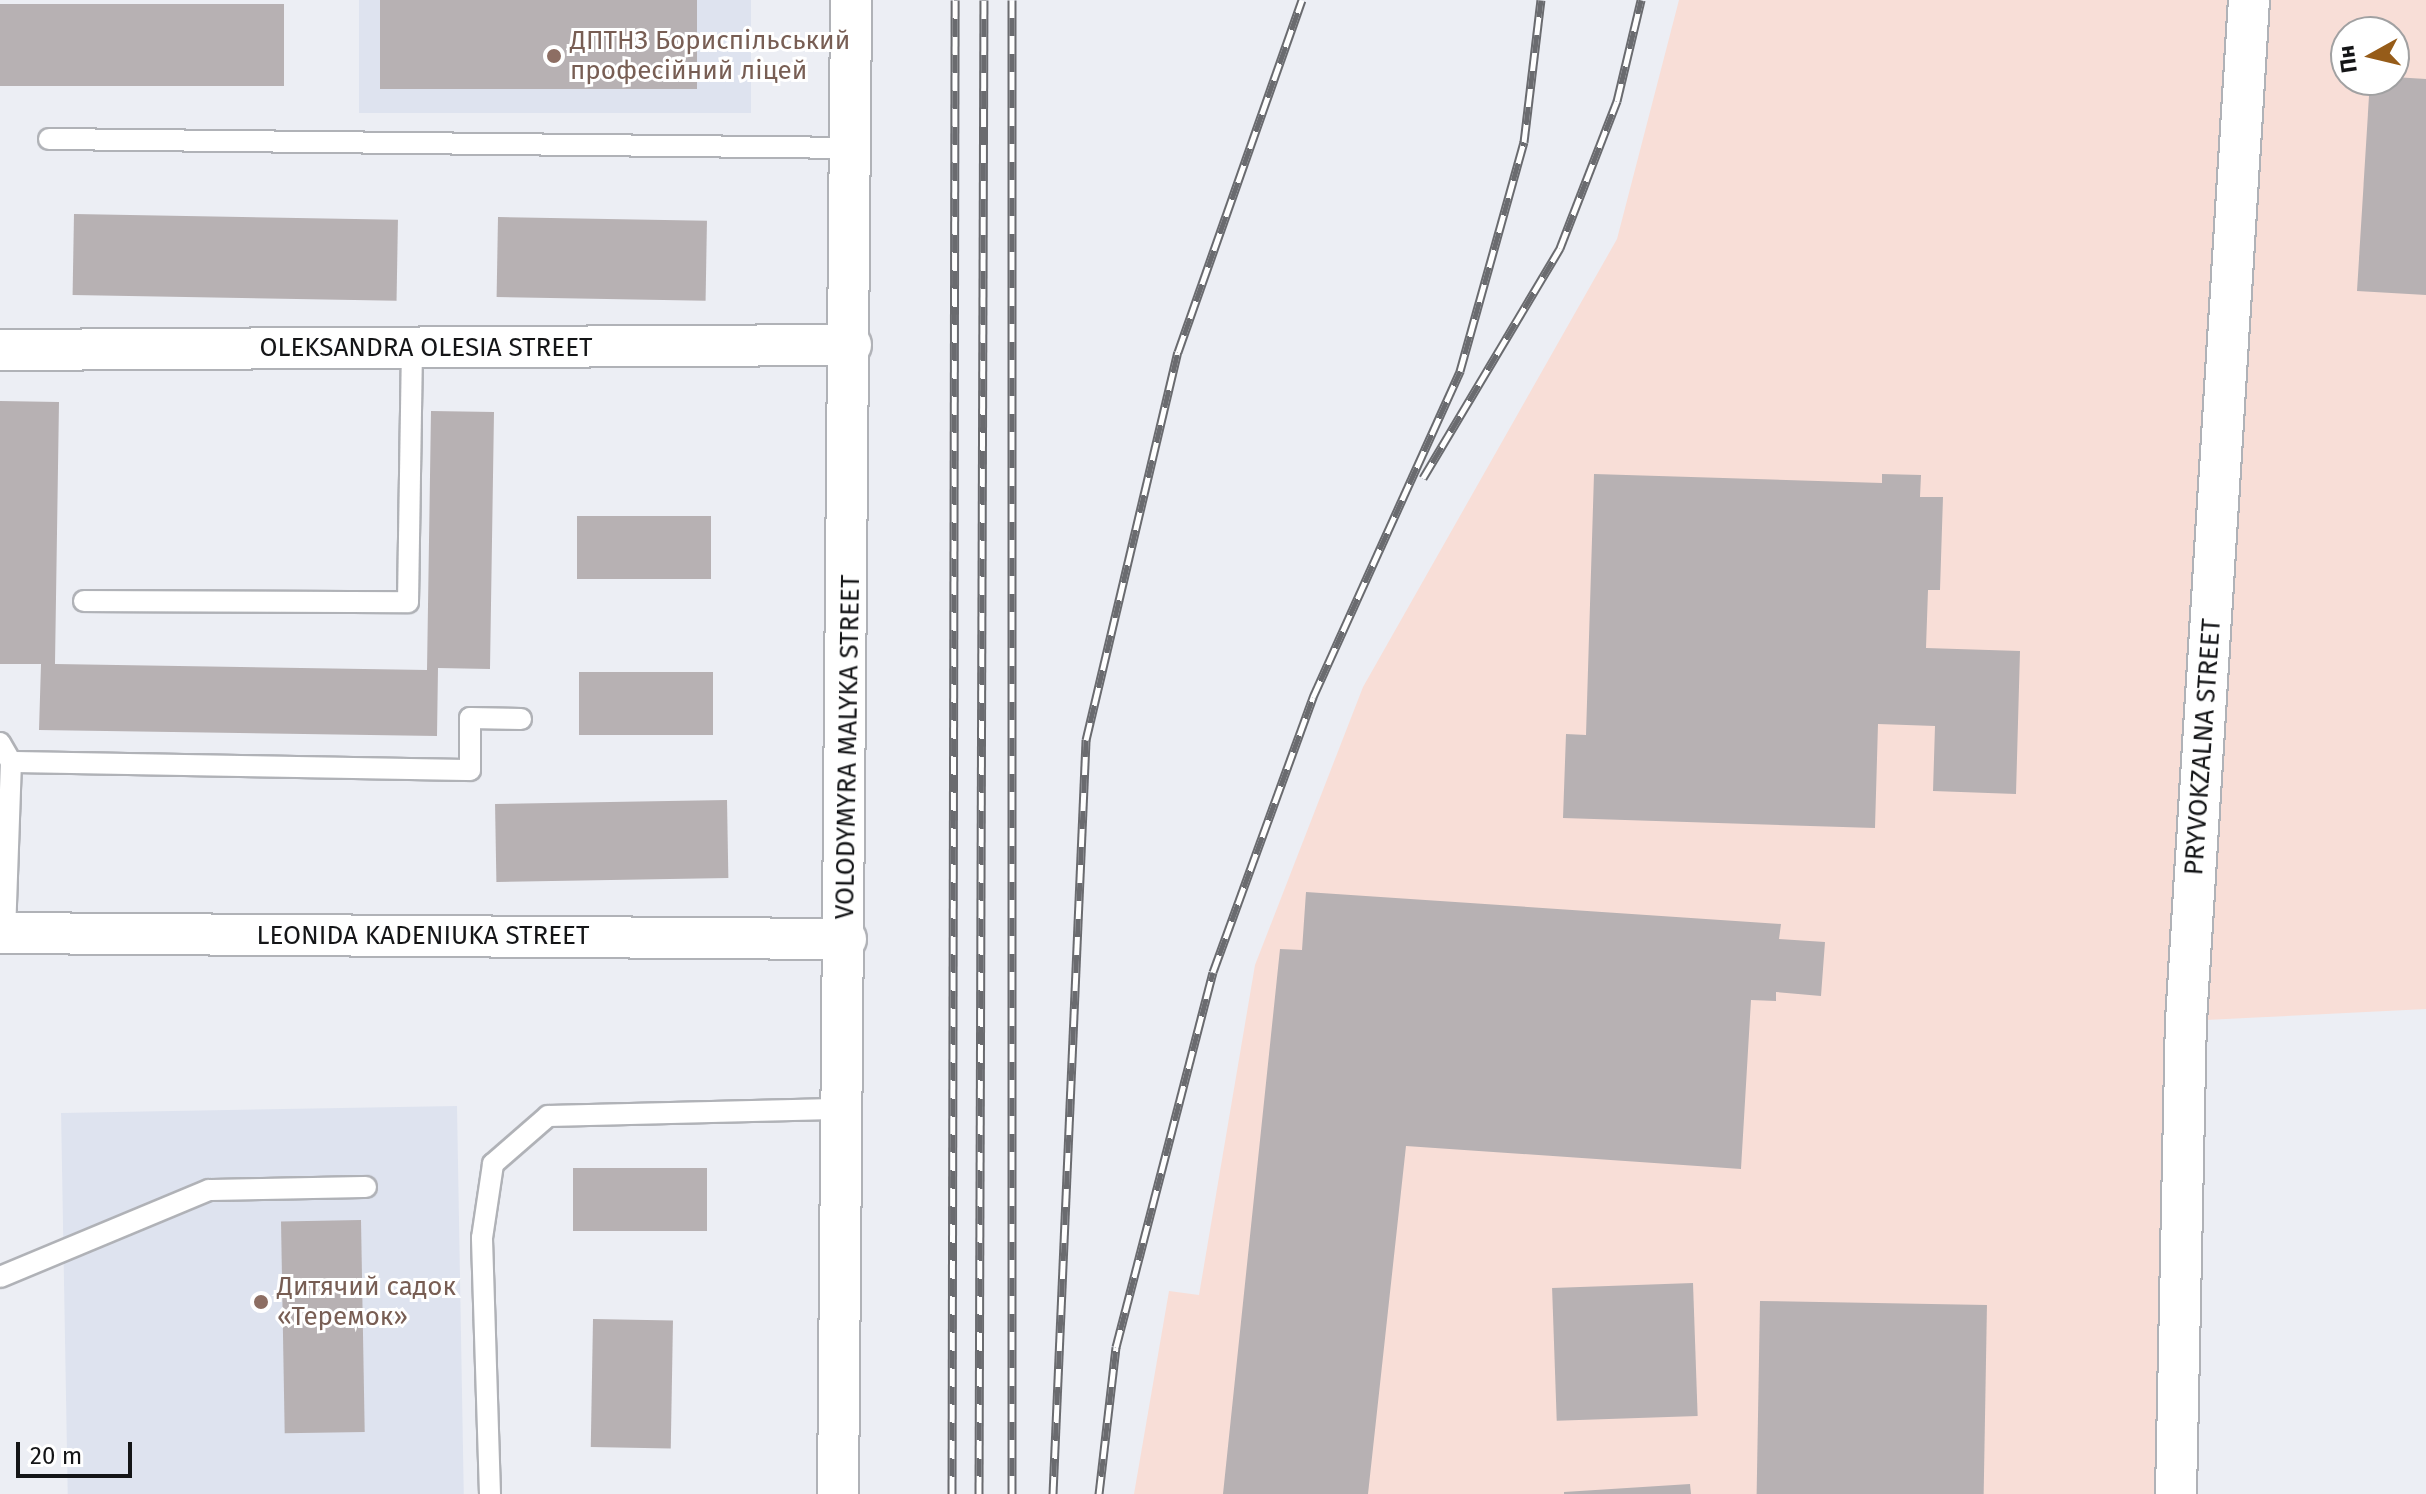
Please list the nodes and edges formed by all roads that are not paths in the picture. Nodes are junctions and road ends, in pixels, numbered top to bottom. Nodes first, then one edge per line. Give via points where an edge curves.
1 (851, 0) edge
2 (2249, 0) edge
3 (49, 139) dead end
4 (852, 148) junction
5 (851, 345) junction
6 (412, 348) junction
7 (0, 350) edge
8 (84, 601) dead end
9 (521, 719) dead end
10 (0, 743) edge
11 (11, 762) junction
12 (3, 933) edge
13 (846, 939) junction
14 (844, 1109) junction
15 (366, 1187) dead end
16 (0, 1277) edge
17 (490, 1494) edge
18 (838, 1494) edge
19 (2176, 1494) edge

1 - 4 street, VOLODYMYRA MALYKA STREET
2 - 19 street, PRYVOKZALNA STREET via 2186,1021
3 - 4 lane
4 - 5 street, VOLODYMYRA MALYKA STREET
5 - 6 street, OLEKSANDRA OLESIA STREET
5 - 13 street, VOLODYMYRA MALYKA STREET
6 - 7 street, OLEKSANDRA OLESIA STREET
6 - 8 lane via 408,602
9 - 11 lane via 470,718 470,770
10 - 11 lane
11 - 12 lane
12 - 13 street, LEONIDA KADENIUKA STREET
13 - 14 street, VOLODYMYRA MALYKA STREET
14 - 17 lane via 548,1116 493,1164 482,1238
14 - 18 street, VOLODYMYRA MALYKA STREET
15 - 16 lane via 209,1190

